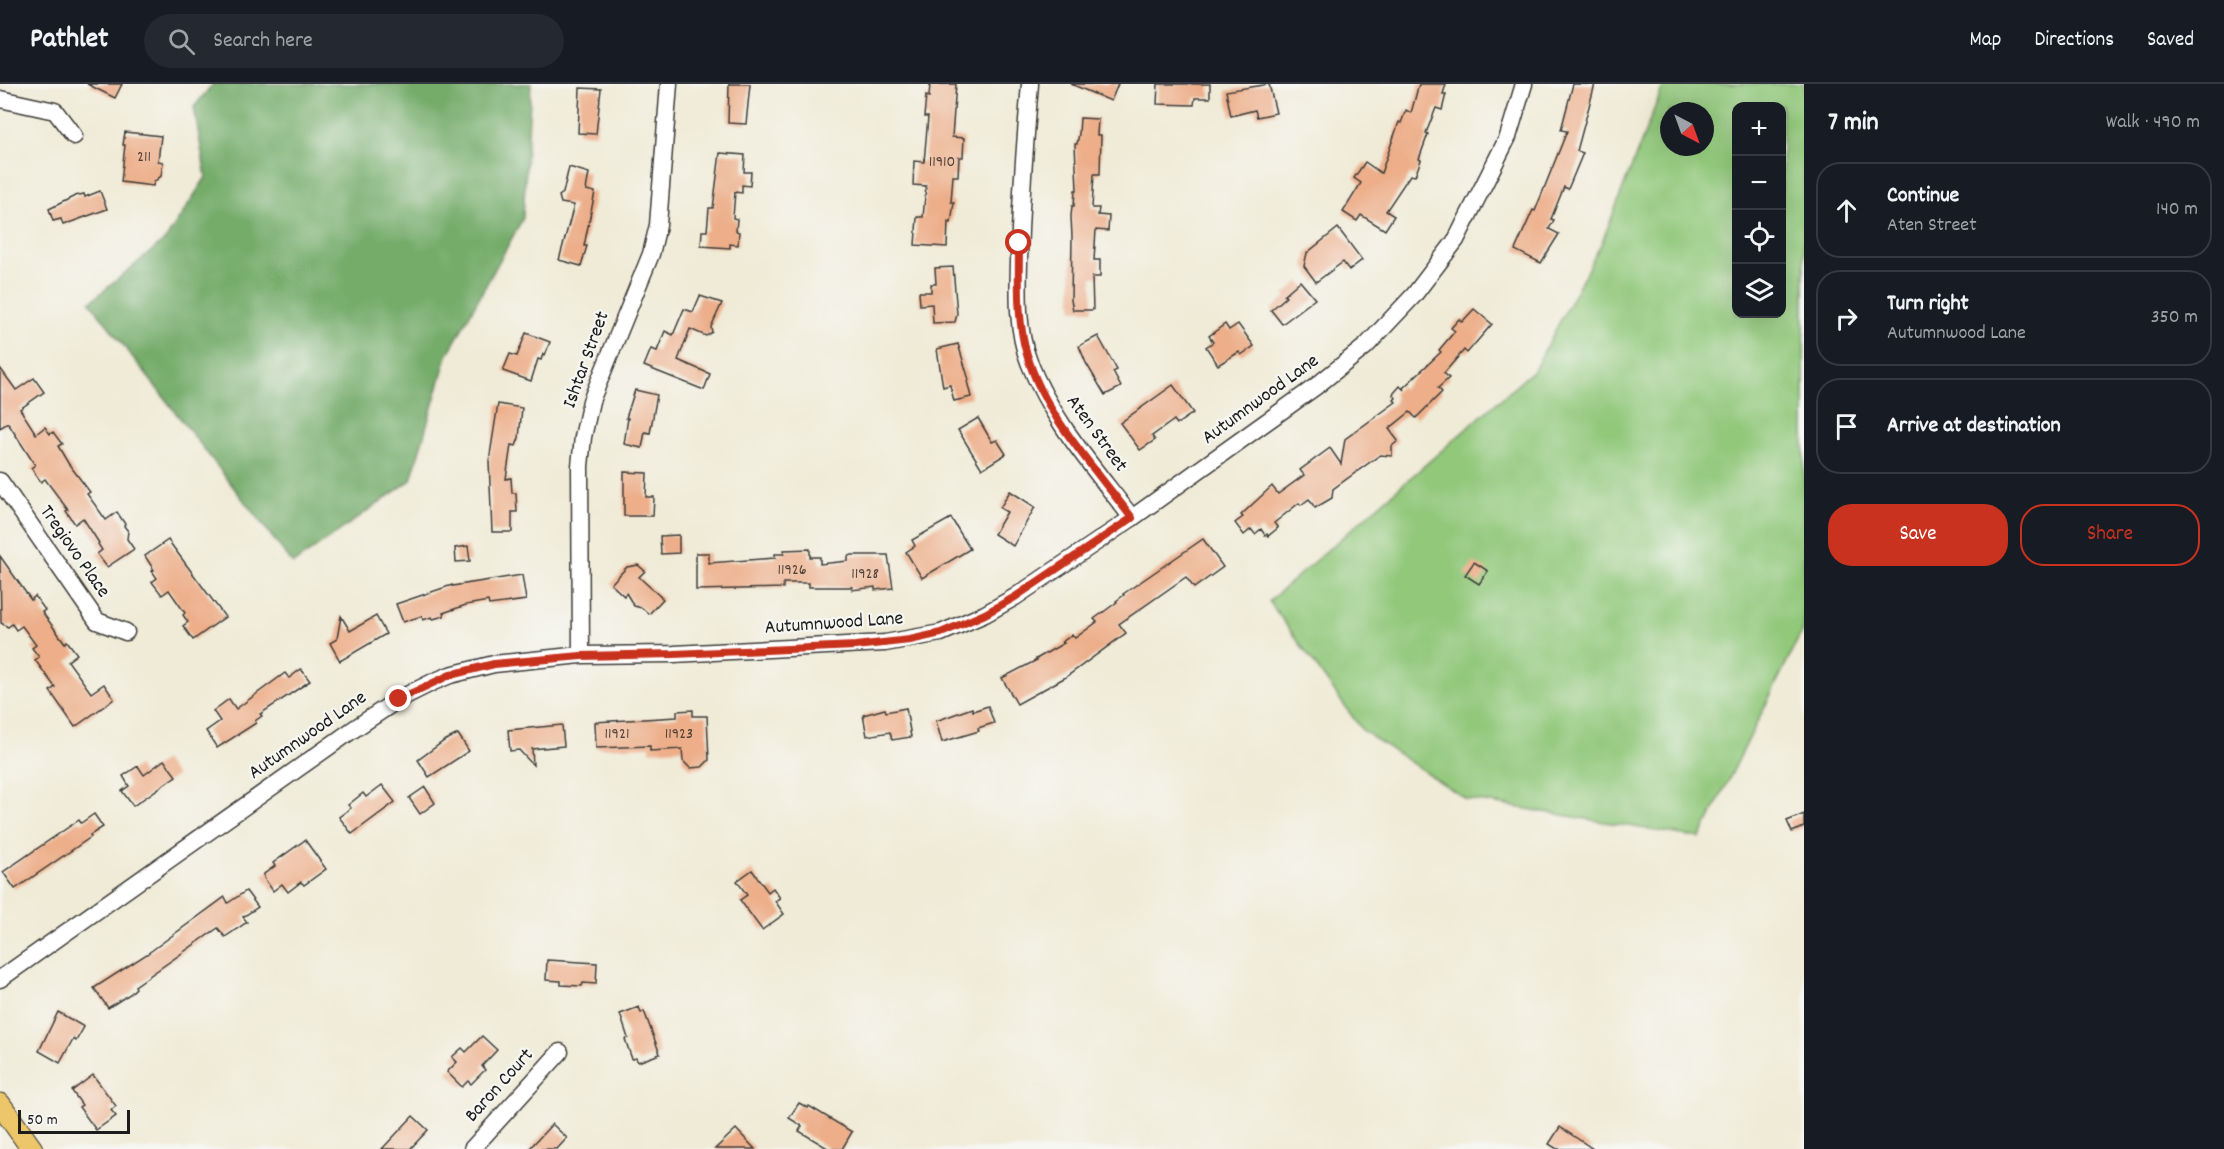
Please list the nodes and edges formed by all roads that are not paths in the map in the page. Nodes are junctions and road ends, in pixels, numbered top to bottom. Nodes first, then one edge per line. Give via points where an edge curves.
1 (669, 84) edge
2 (1030, 84) edge
3 (1524, 84) edge
4 (0, 99) edge
5 (74, 136) dead end
6 (0, 481) edge
7 (1132, 518) junction
8 (126, 632) dead end
9 (581, 656) junction
10 (0, 978) edge
11 (560, 1052) dead end
12 (0, 1104) edge
13 (32, 1149) edge
14 (472, 1149) edge

1 - 9 street, Ishtar Street via 656,235 591,401 583,438
2 - 7 street, Aten Street via 1019,243 1024,342 1051,409
3 - 7 street, Autumnwood Lane via 1509,137 1456,240 1396,316 1315,387
4 - 5 street via 55,111
6 - 8 street, Tregiovo Place via 97,621
7 - 9 street, Autumnwood Lane via 1015,597 941,633 855,646
9 - 10 street, Autumnwood Lane via 494,664 450,675 399,699
11 - 14 street, Baron Court
12 - 13 main road

